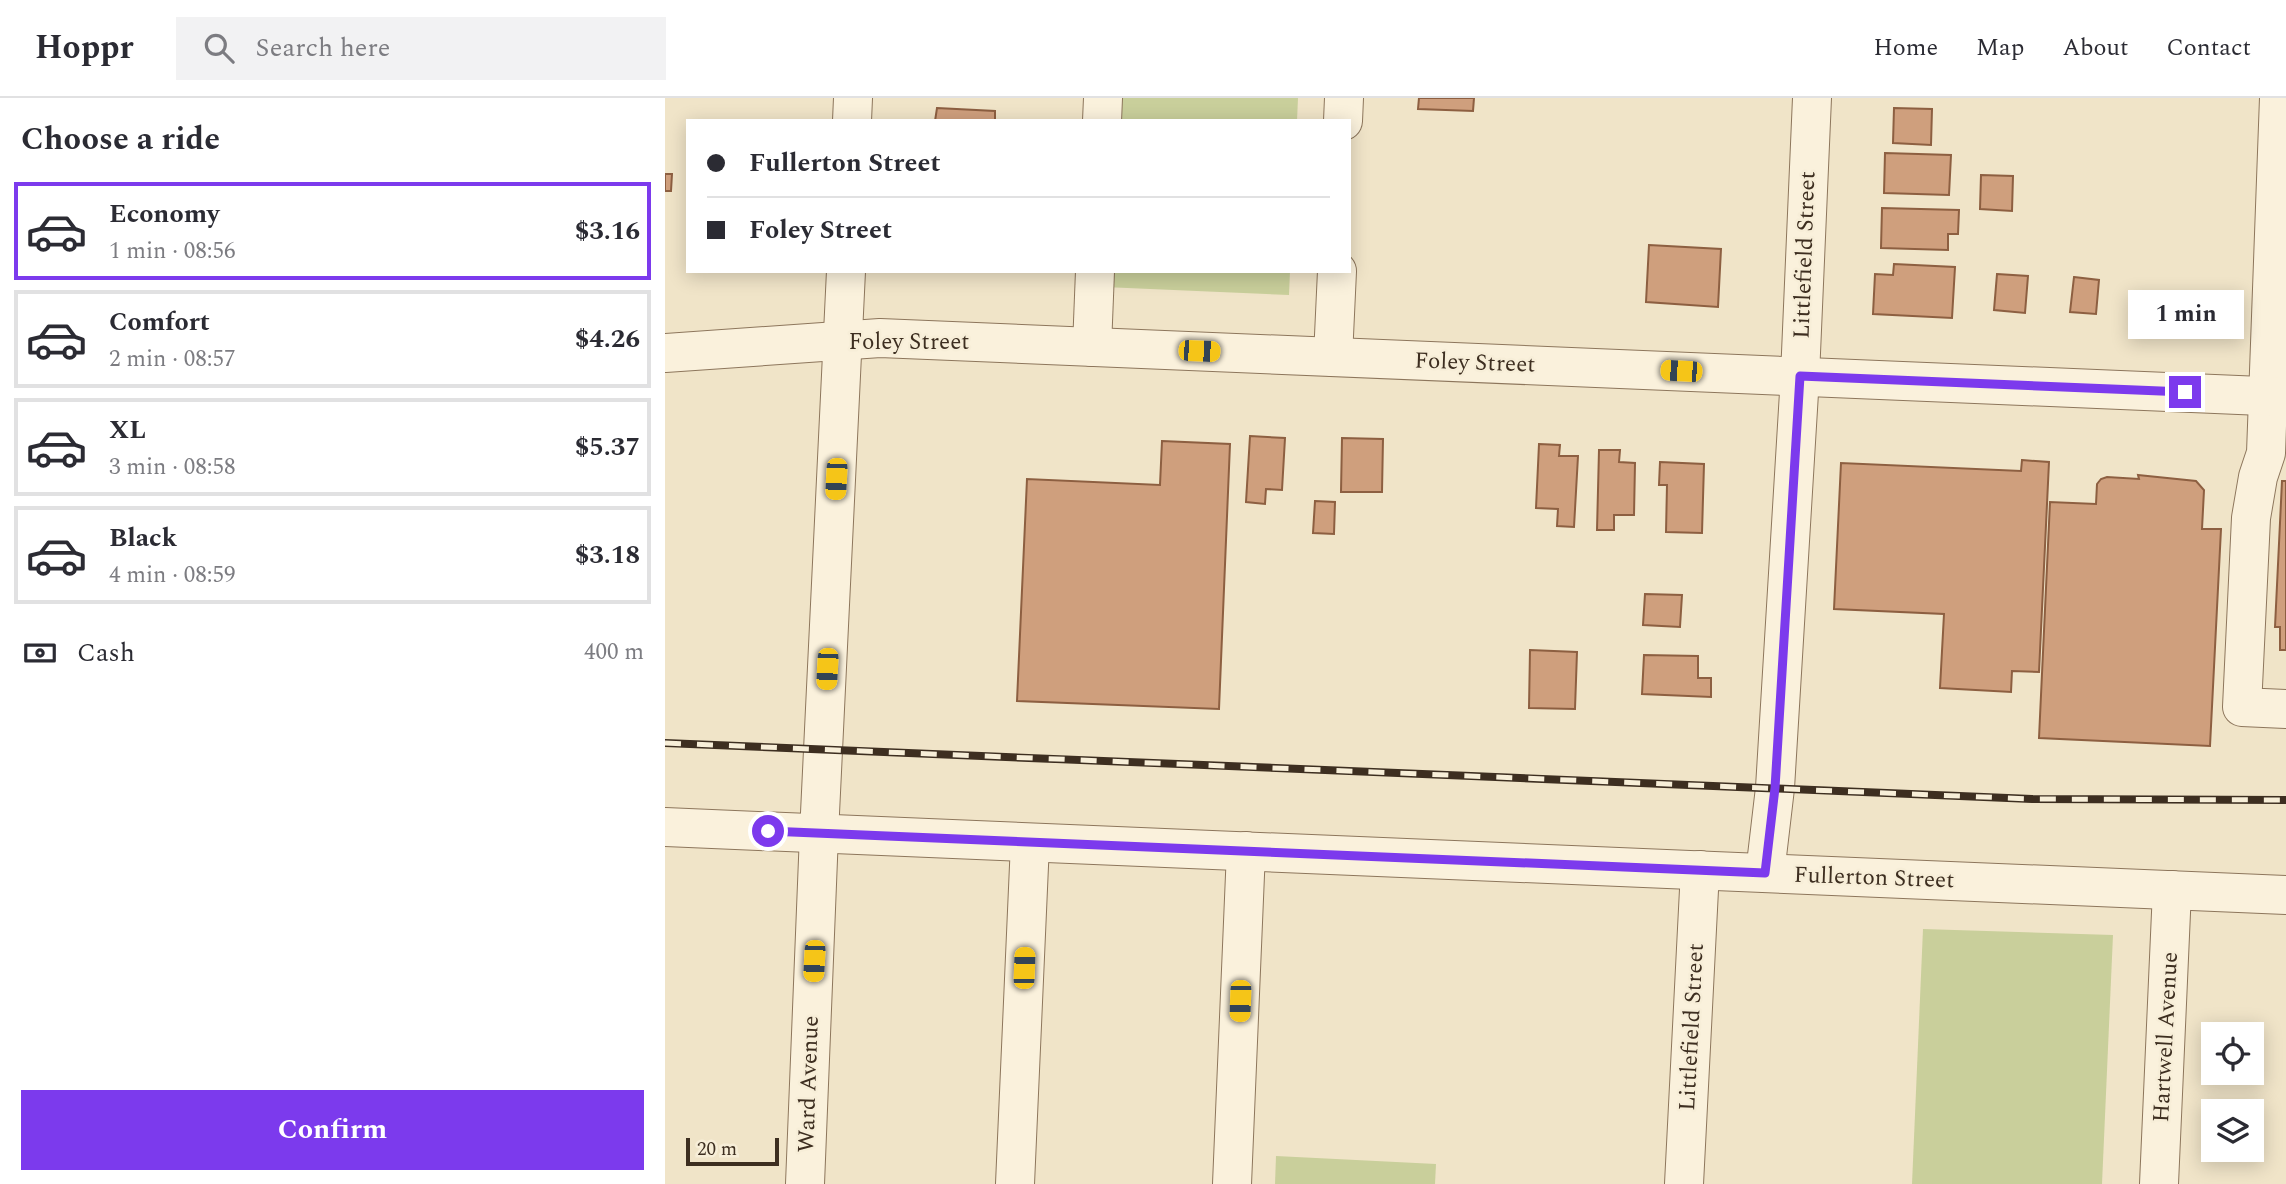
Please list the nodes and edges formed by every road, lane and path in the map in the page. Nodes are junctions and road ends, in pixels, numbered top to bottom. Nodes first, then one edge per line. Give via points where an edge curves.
1 (853, 98) edge
2 (1103, 98) edge
3 (1344, 98) edge
4 (1812, 98) edge
5 (2279, 98) edge
6 (852, 119) edge
7 (1102, 119) edge
8 (1343, 119) edge
9 (846, 273) edge
10 (1095, 273) edge
11 (1337, 273) edge
12 (843, 341) junction
13 (1092, 347) junction
14 (665, 353) edge
15 (1333, 357) junction
16 (1800, 376) junction
17 (2276, 396) edge
18 (2286, 709) edge
19 (665, 827) edge
20 (819, 834) junction
21 (1030, 843) junction
22 (1246, 851) junction
23 (1700, 870) junction
24 (1765, 873) junction
25 (2172, 890) junction
26 (2286, 895) edge
27 (805, 1184) edge
28 (1015, 1184) edge
29 (1232, 1184) edge
30 (1684, 1184) edge
31 (2159, 1184) edge

1 - 6 street
2 - 7 street
3 - 8 street
4 - 16 street, Littlefield Street
5 - 17 street
9 - 12 street, Ward Avenue
10 - 13 street
11 - 15 street
12 - 13 street, Foley Street via 880,338
12 - 14 street, Foley Street
12 - 20 street, Ward Avenue
13 - 15 street, Foley Street
15 - 16 street, Foley Street
16 - 17 street, Foley Street
16 - 24 street, Littlefield Street via 1775,788
17 - 18 street via 2251,518 2242,707
19 - 20 street, Fullerton Street
20 - 21 street, Fullerton Street
20 - 27 street, Ward Avenue
21 - 22 street, Fullerton Street
21 - 28 street
22 - 23 street, Fullerton Street
22 - 29 street
23 - 24 street, Fullerton Street
23 - 30 street, Littlefield Street
24 - 25 street, Fullerton Street
25 - 26 street, Fullerton Street
25 - 31 street, Hartwell Avenue

